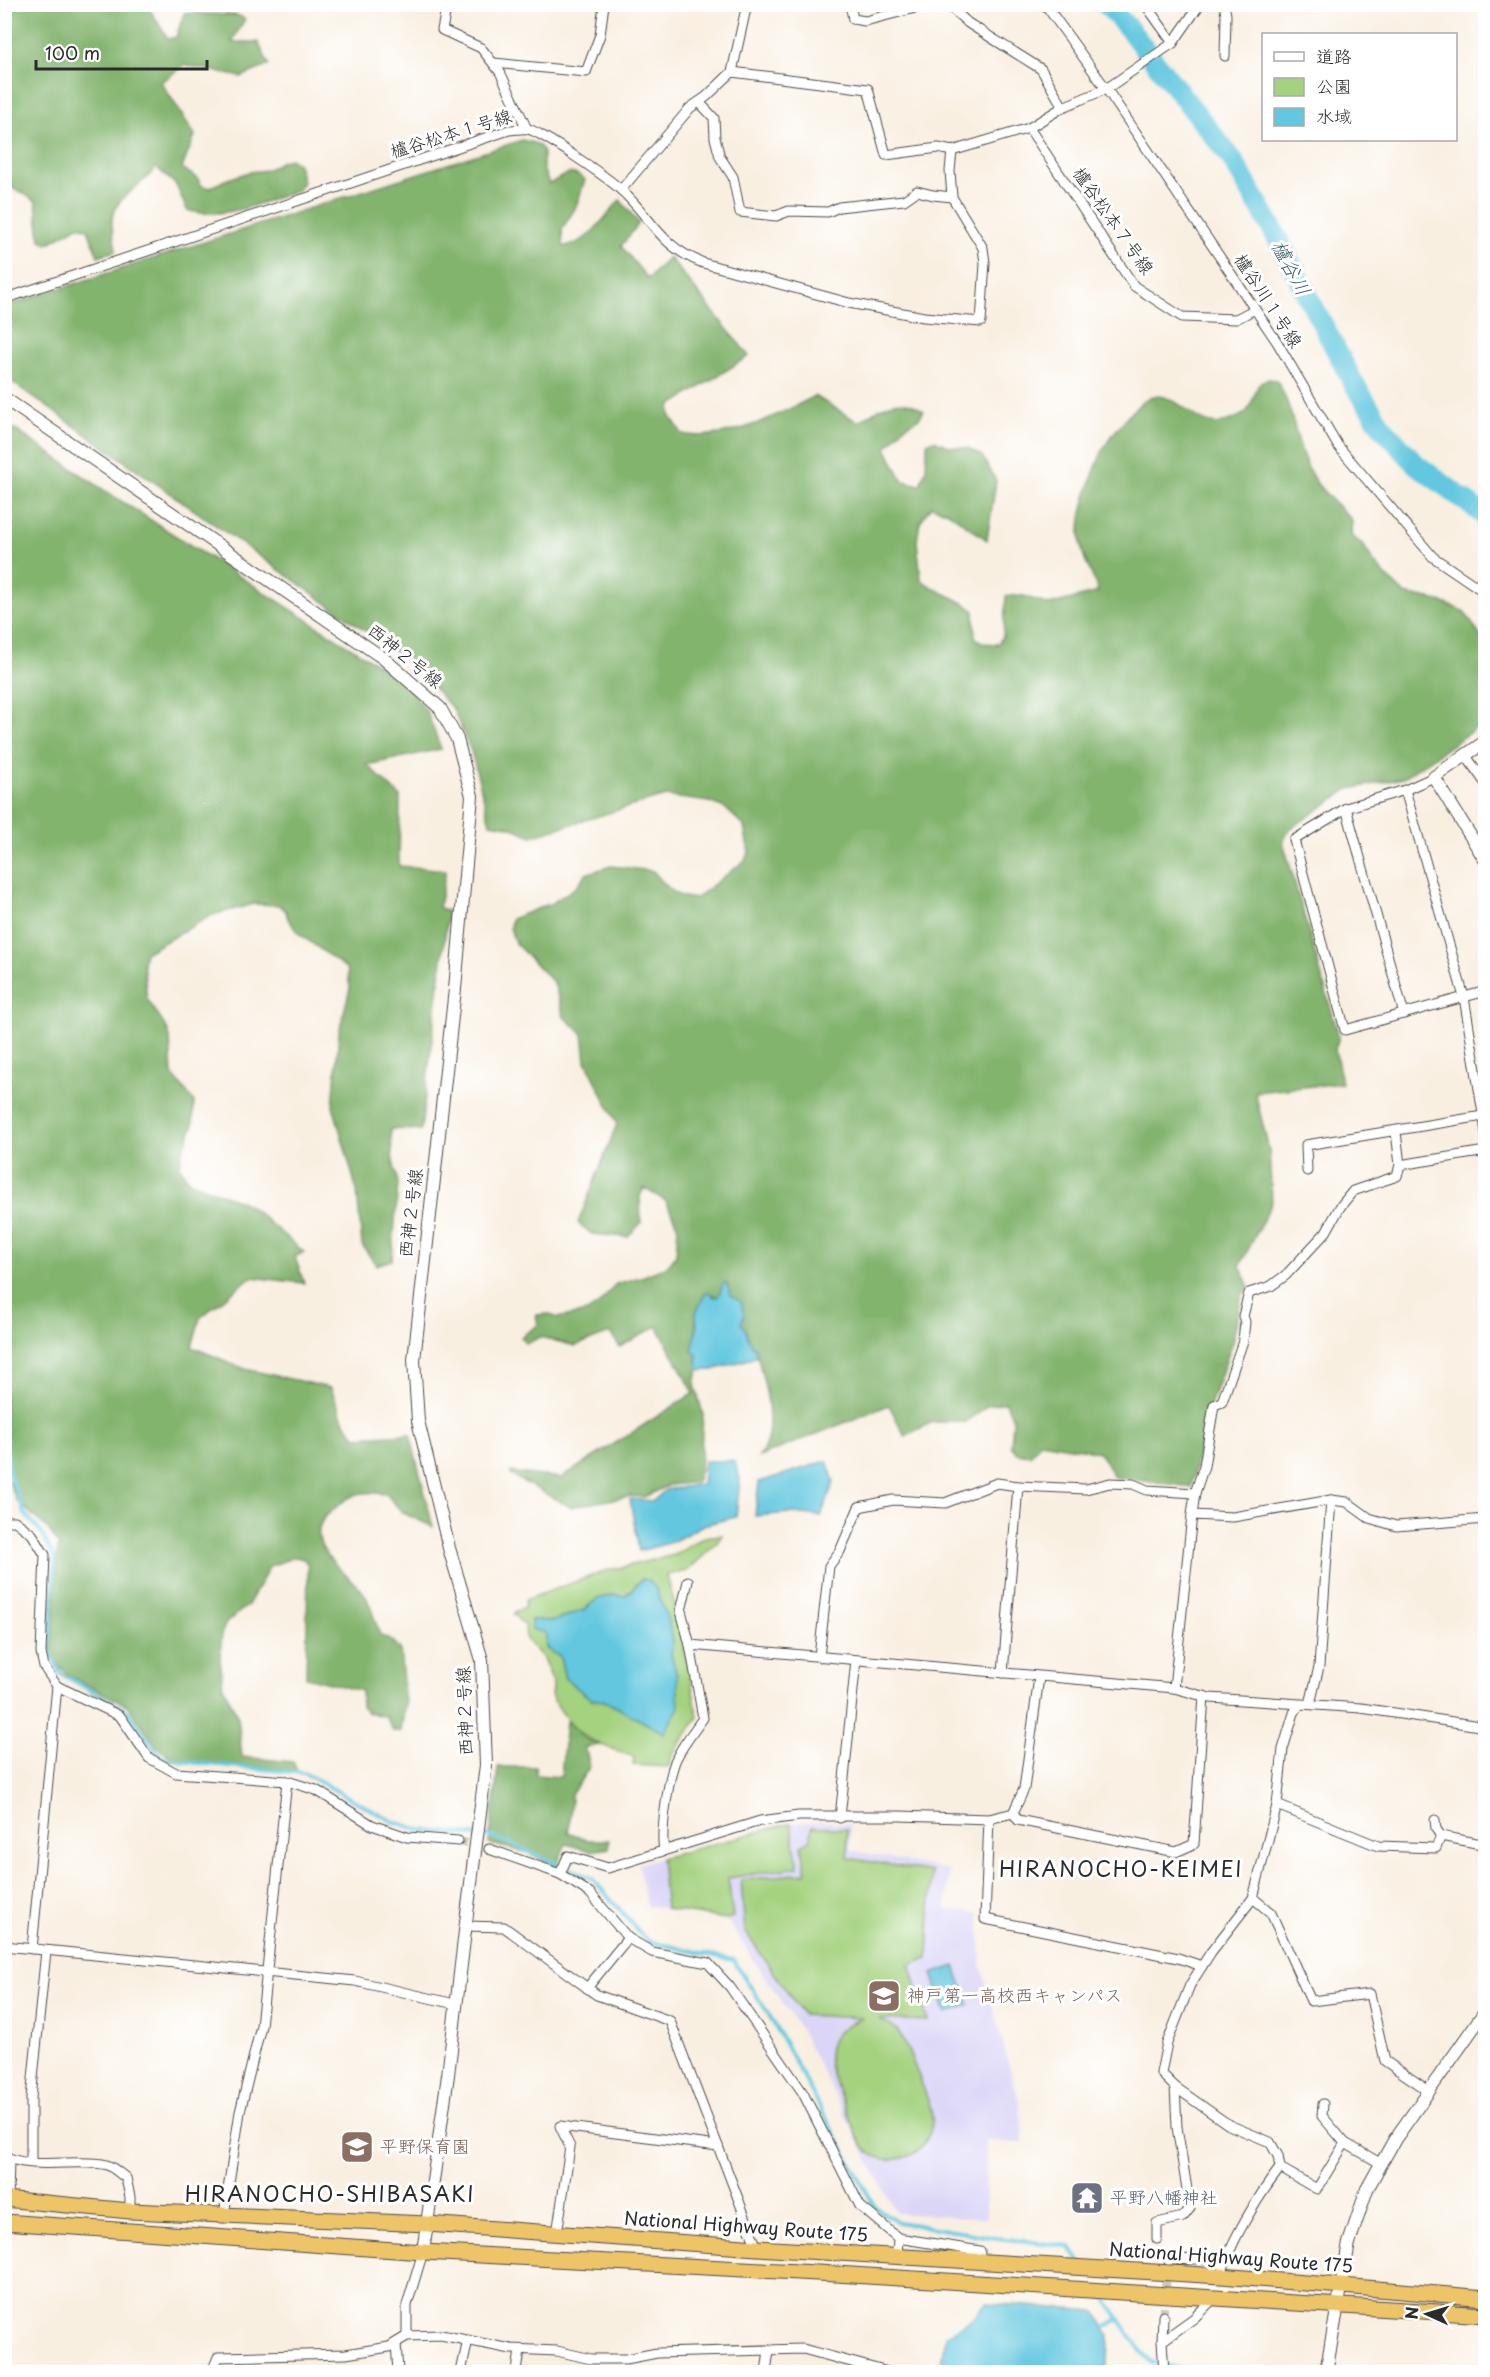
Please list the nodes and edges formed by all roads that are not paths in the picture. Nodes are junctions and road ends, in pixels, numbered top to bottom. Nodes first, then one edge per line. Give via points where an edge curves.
1 (447, 4) edge
2 (604, 4) edge
3 (749, 4) edge
4 (850, 4) edge
5 (931, 4) edge
6 (947, 4) edge
7 (1045, 4) edge
8 (1144, 4) edge
9 (1200, 4) edge
10 (1224, 4) edge
11 (1173, 43) junction
12 (1225, 56) dead end
13 (494, 63) junction
14 (732, 72) junction
15 (1106, 89) junction
16 (699, 102) junction
17 (1063, 107) junction
18 (1029, 128) junction
19 (527, 129) junction
20 (952, 151) junction
21 (621, 190) junction
22 (952, 197) junction
23 (4, 299) edge
24 (1255, 309) junction
25 (4, 398) edge
26 (1485, 593) edge
27 (1485, 741) edge
28 (1466, 756) junction
29 (1434, 777) junction
30 (1485, 784) edge
31 (1405, 789) junction
32 (1346, 808) junction
33 (1485, 861) edge
34 (1485, 992) edge
35 (1464, 997) junction
36 (1404, 1014) junction
37 (1483, 1116) junction
38 (1396, 1132) junction
39 (1485, 1132) edge
40 (1485, 1151) edge
41 (1400, 1165) junction
42 (1306, 1171) dead end
43 (1018, 1486) junction
44 (1195, 1493) junction
45 (1331, 1500) junction
46 (1192, 1515) junction
47 (1485, 1518) edge
48 (4, 1521) edge
49 (688, 1581) dead end
50 (690, 1645) junction
51 (819, 1656) junction
52 (856, 1660) junction
53 (1003, 1673) junction
54 (1039, 1677) junction
55 (57, 1686) junction
56 (1174, 1688) junction
57 (1204, 1696) junction
58 (1310, 1704) junction
59 (1299, 1705) junction
60 (1485, 1727) edge
61 (287, 1781) junction
62 (1277, 1805) junction
63 (1013, 1813) junction
64 (840, 1818) junction
65 (989, 1819) junction
66 (1435, 1820) dead end
67 (1442, 1836) junction
68 (458, 1841) tunnel mouth
69 (1485, 1845) edge
70 (489, 1849) tunnel mouth
71 (664, 1850) junction
72 (560, 1874) junction
73 (1253, 1898) junction
74 (466, 1920) junction
75 (628, 1938) junction
76 (4, 1946) edge
77 (32, 1949) junction
78 (46, 1951) junction
79 (1202, 1966) junction
80 (268, 1973) junction
81 (587, 1988) junction
82 (455, 2004) junction
83 (1485, 2010) edge
84 (1175, 2087) junction
85 (1429, 2091) junction
86 (1323, 2104) dead end
87 (1344, 2143) junction
88 (718, 2146) junction
89 (7, 2157) edge
90 (31, 2162) junction
91 (1380, 2163) junction
92 (1280, 2168) junction
93 (6, 2199) edge
94 (130, 2211) junction
95 (224, 2215) junction
96 (4, 2222) edge
97 (427, 2224) junction
98 (557, 2234) junction
99 (898, 2238) junction
100 (1156, 2239) dead end
101 (757, 2248) junction
102 (423, 2252) junction
103 (897, 2256) junction
104 (1225, 2258) junction
105 (1168, 2260) dead end
106 (979, 2262) junction
107 (1221, 2276) junction
108 (1342, 2285) junction
109 (1485, 2298) edge
110 (1213, 2299) junction
111 (1338, 2305) junction
112 (1485, 2315) edge
113 (1163, 2316) tunnel mouth
114 (407, 2336) junction
115 (468, 2340) junction
116 (1162, 2341) junction
117 (396, 2343) junction
118 (520, 2350) junction
119 (769, 2350) junction
120 (208, 2373) edge
121 (398, 2373) edge
122 (461, 2373) edge
123 (517, 2373) edge
124 (766, 2373) edge
125 (888, 2373) edge
126 (1164, 2373) edge
127 (1326, 2373) edge

1 - 13 street via 442,30 481,48
2 - 13 street via 600,35 586,72
3 - 14 street
4 - 5 street via 853,19 865,21
6 - 17 street via 968,23 1041,69
7 - 15 street, 櫨谷川１号線
8 - 11 street
9 - 11 street
10 - 12 street
11 - 15 street
13 - 19 street
14 - 16 street
14 - 20 street via 868,88 886,155 938,148
15 - 17 street
15 - 24 street, 櫨谷川１号線
16 - 21 street
16 - 22 street via 714,118 720,157 733,177 740,212 776,216 789,211 828,212 839,207 904,200 917,191
17 - 18 street
18 - 20 street
18 - 24 street, 櫨谷松本７号線 via 1134,286 1182,317 1236,319
19 - 21 street, 櫨谷松本１号線 via 547,138
19 - 23 street, 櫨谷松本１号線 via 509,130
20 - 22 street, 櫨谷松本１号線
21 - 22 street, 櫨谷松本１号線 via 669,245 703,263 849,303 981,322 983,248
24 - 26 street, 櫨谷川１号線 via 1338,446 1433,557
25 - 74 street, 西神２号線, bridge via 384,658 440,708 457,739 472,795 414,1360 418,1421 482,1660 486,1765
27 - 28 street
28 - 29 street
28 - 30 street
29 - 31 street
29 - 33 street
31 - 32 street
31 - 35 street
32 - 36 street
32 - 36 street via 1294,840 1345,1030
34 - 35 street
35 - 36 street
35 - 37 street
37 - 38 street
37 - 39 street
38 - 41 street
38 - 42 street via 1306,1145
40 - 41 street
41 - 44 street via 1397,1176 1353,1191 1326,1232 1286,1275 1271,1286 1249,1293 1243,1316 1243,1341 1222,1402 1214,1405 1204,1466
43 - 44 street via 1086,1489 1110,1483
43 - 51 street via 997,1483 945,1503 893,1500 859,1506 840,1551 829,1566
43 - 53 street
44 - 46 street
45 - 46 street via 1233,1517
45 - 47 street via 1347,1502 1369,1518 1396,1526
45 - 58 street via 1319,1667
46 - 56 street
48 - 55 street via 15,1521 32,1534 45,1555 41,1653 44,1667
49 - 50 street via 681,1611
50 - 51 street
50 - 71 street via 703,1718 676,1758 664,1814
51 - 52 street
52 - 53 street
52 - 64 street
53 - 54 street
54 - 56 street
54 - 63 street via 1024,1789
55 - 61 street via 120,1716 149,1758 176,1773
55 - 77 street
56 - 57 street
57 - 59 street
57 - 63 street via 1194,1844 1176,1852 1018,1820
58 - 59 street
58 - 60 street
59 - 62 street via 1283,1749
61 - 68 street via 316,1790 372,1825 407,1837
61 - 80 street
62 - 67 street via 1378,1846 1436,1848
62 - 73 street
63 - 65 street
64 - 65 street via 900,1815
64 - 71 street via 799,1816 760,1821
65 - 79 street via 985,1919
66 - 67 street
67 - 69 street
70 - 72 street
71 - 72 street via 608,1868 568,1856
72 - 75 street via 590,1893
73 - 79 street
73 - 85 street via 1271,1913 1311,2001 1370,1994 1385,2061
74 - 81 street via 504,1927
74 - 82 street, 西神２号線
75 - 81 street
75 - 99 street via 652,1952 708,1963 730,1987 803,2093 860,2205
76 - 77 street
77 - 78 street
78 - 80 street
78 - 90 street via 31,2098
79 - 84 street via 1190,1985 1167,2043 1161,2073
80 - 82 street via 354,1981
80 - 95 street
81 - 88 street via 670,2021
82 - 97 street, 西神２号線
83 - 85 street
84 - 92 street via 1229,2125 1270,2142
84 - 100 street via 1190,2208 1183,2217 1157,2223
85 - 91 street
86 - 87 street via 1322,2116
87 - 91 street
87 - 92 street via 1317,2189
88 - 98 street via 560,2126 570,2148
88 - 101 street
89 - 90 street
89 - 93 street
90 - 94 street via 108,2165 126,2178
91 - 108 street via 1349,2243
92 - 104 street
93 - 94 highway, National Highway Route 175
94 - 95 highway, National Highway Route 175
95 - 97 highway, National Highway Route 175
96 - 102 highway
97 - 98 highway, National Highway Route 175
97 - 102 street, 西神２号線
98 - 101 highway, National Highway Route 175
99 - 103 street
99 - 106 street via 980,2251
101 - 103 highway, National Highway Route 175
102 - 110 highway
102 - 114 street via 407,2305
103 - 106 highway, National Highway Route 175
104 - 105 street
104 - 107 street
106 - 107 highway, National Highway Route 175
107 - 108 highway, National Highway Route 175
108 - 109 highway, National Highway Route 175
108 - 111 street
110 - 111 highway
110 - 116 street
111 - 112 highway
111 - 127 street
113 - 116 street
114 - 115 street
114 - 117 street
115 - 118 street
115 - 122 street
116 - 126 street
117 - 120 street via 346,2354 218,2356
117 - 121 street
118 - 119 street via 557,2351 591,2359
118 - 123 street
119 - 124 street
119 - 125 street via 803,2349

